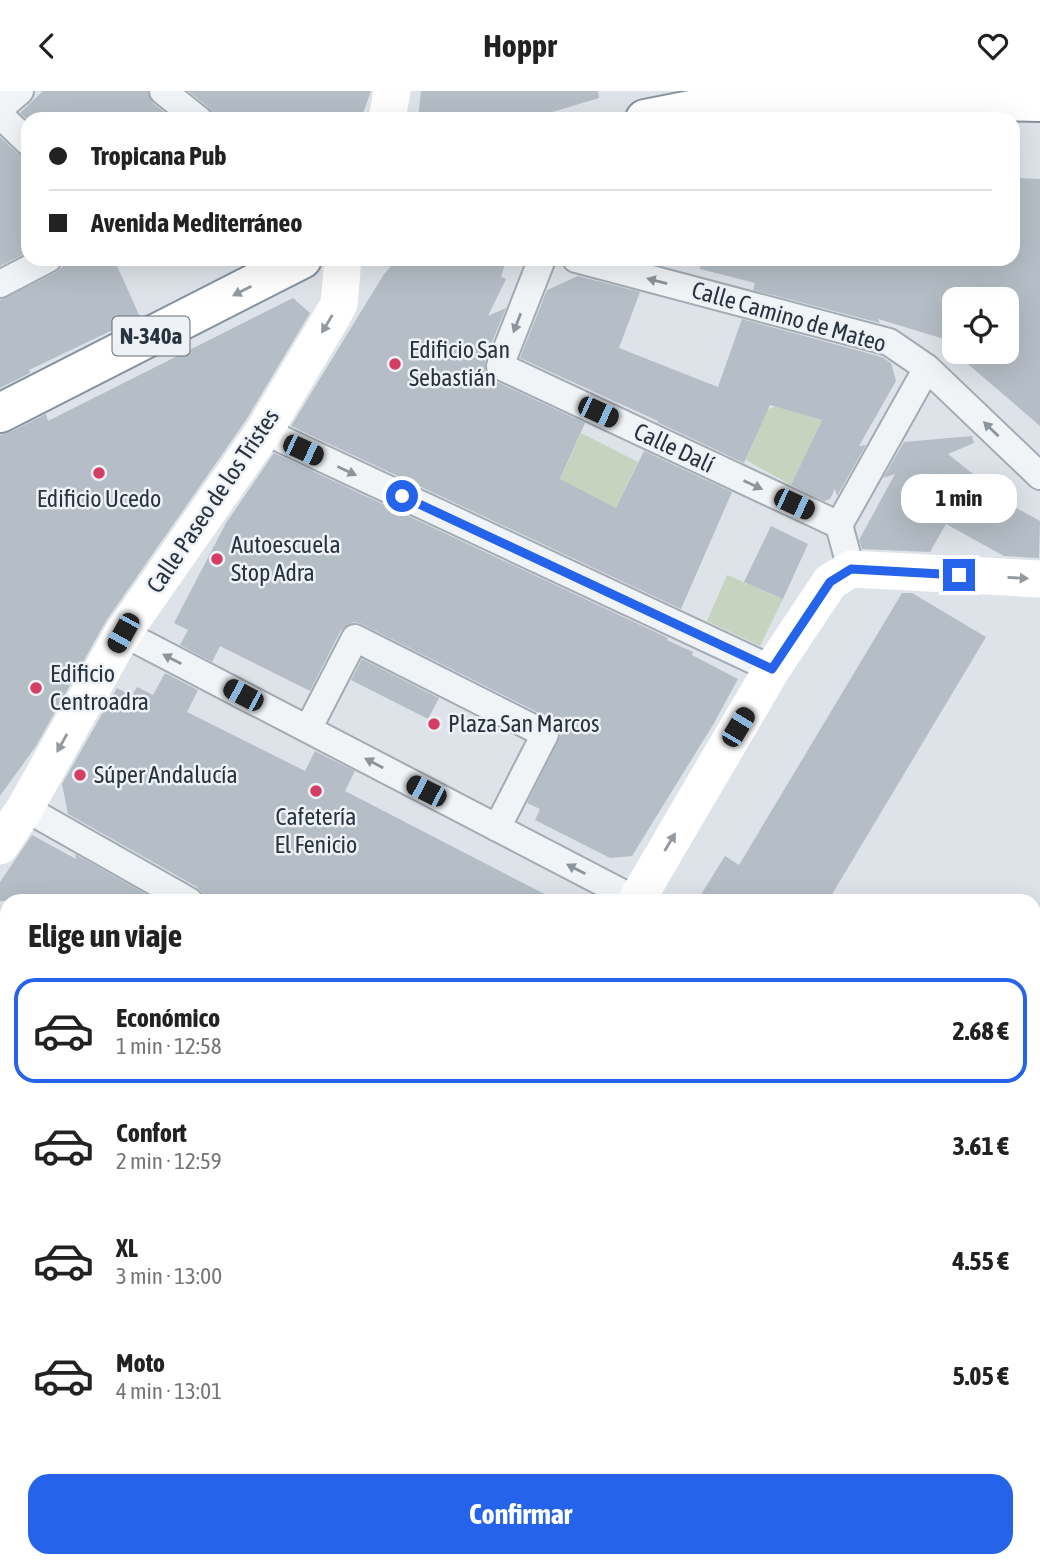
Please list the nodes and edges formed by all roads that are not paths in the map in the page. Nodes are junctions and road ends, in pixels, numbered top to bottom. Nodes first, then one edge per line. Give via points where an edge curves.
1 (20, 91) edge
2 (163, 91) edge
3 (392, 91) edge
4 (1028, 98) edge
5 (0, 108) edge
6 (189, 112) edge
7 (388, 112) edge
8 (680, 112) edge
9 (0, 115) edge
10 (21, 135) edge
11 (35, 266) edge
12 (288, 266) edge
13 (343, 266) edge
14 (539, 266) edge
15 (602, 266) edge
16 (0, 284) edge
17 (927, 368) junction
18 (0, 412) edge
19 (264, 431) junction
20 (1040, 476) edge
21 (839, 525) junction
22 (851, 569) junction
23 (1040, 579) edge
24 (123, 633) junction
25 (772, 669) junction
26 (308, 729) junction
27 (25, 808) junction
28 (497, 828) junction
29 (0, 846) edge
30 (177, 894) edge
31 (623, 894) edge
32 (640, 894) edge

1 - 5 street
2 - 6 street
3 - 7 street
4 - 8 highway via 828,97
9 - 10 street
11 - 16 street
12 -> 18 highway, N-340a
13 -> 19 street, Calle Paseo de los Tristes via 339,304
14 -> 21 street, Calle Dalí via 500,366
17 -> 15 street, Calle Camino de Mateo via 889,342
20 -> 17 street, Calle Camino de Mateo
17 - 21 street
19 - 24 street, Calle Paseo de los Tristes
19 -> 25 street
21 - 22 street
22 -> 23 street
22 - 25 street via 830,582
26 -> 24 street
24 -> 27 street, Calle Paseo de los Tristes
32 -> 25 street
28 -> 26 street
26 - 28 street via 355,638 545,734
27 - 29 street, Calle Paseo de los Tristes
27 - 30 street
31 -> 28 street

